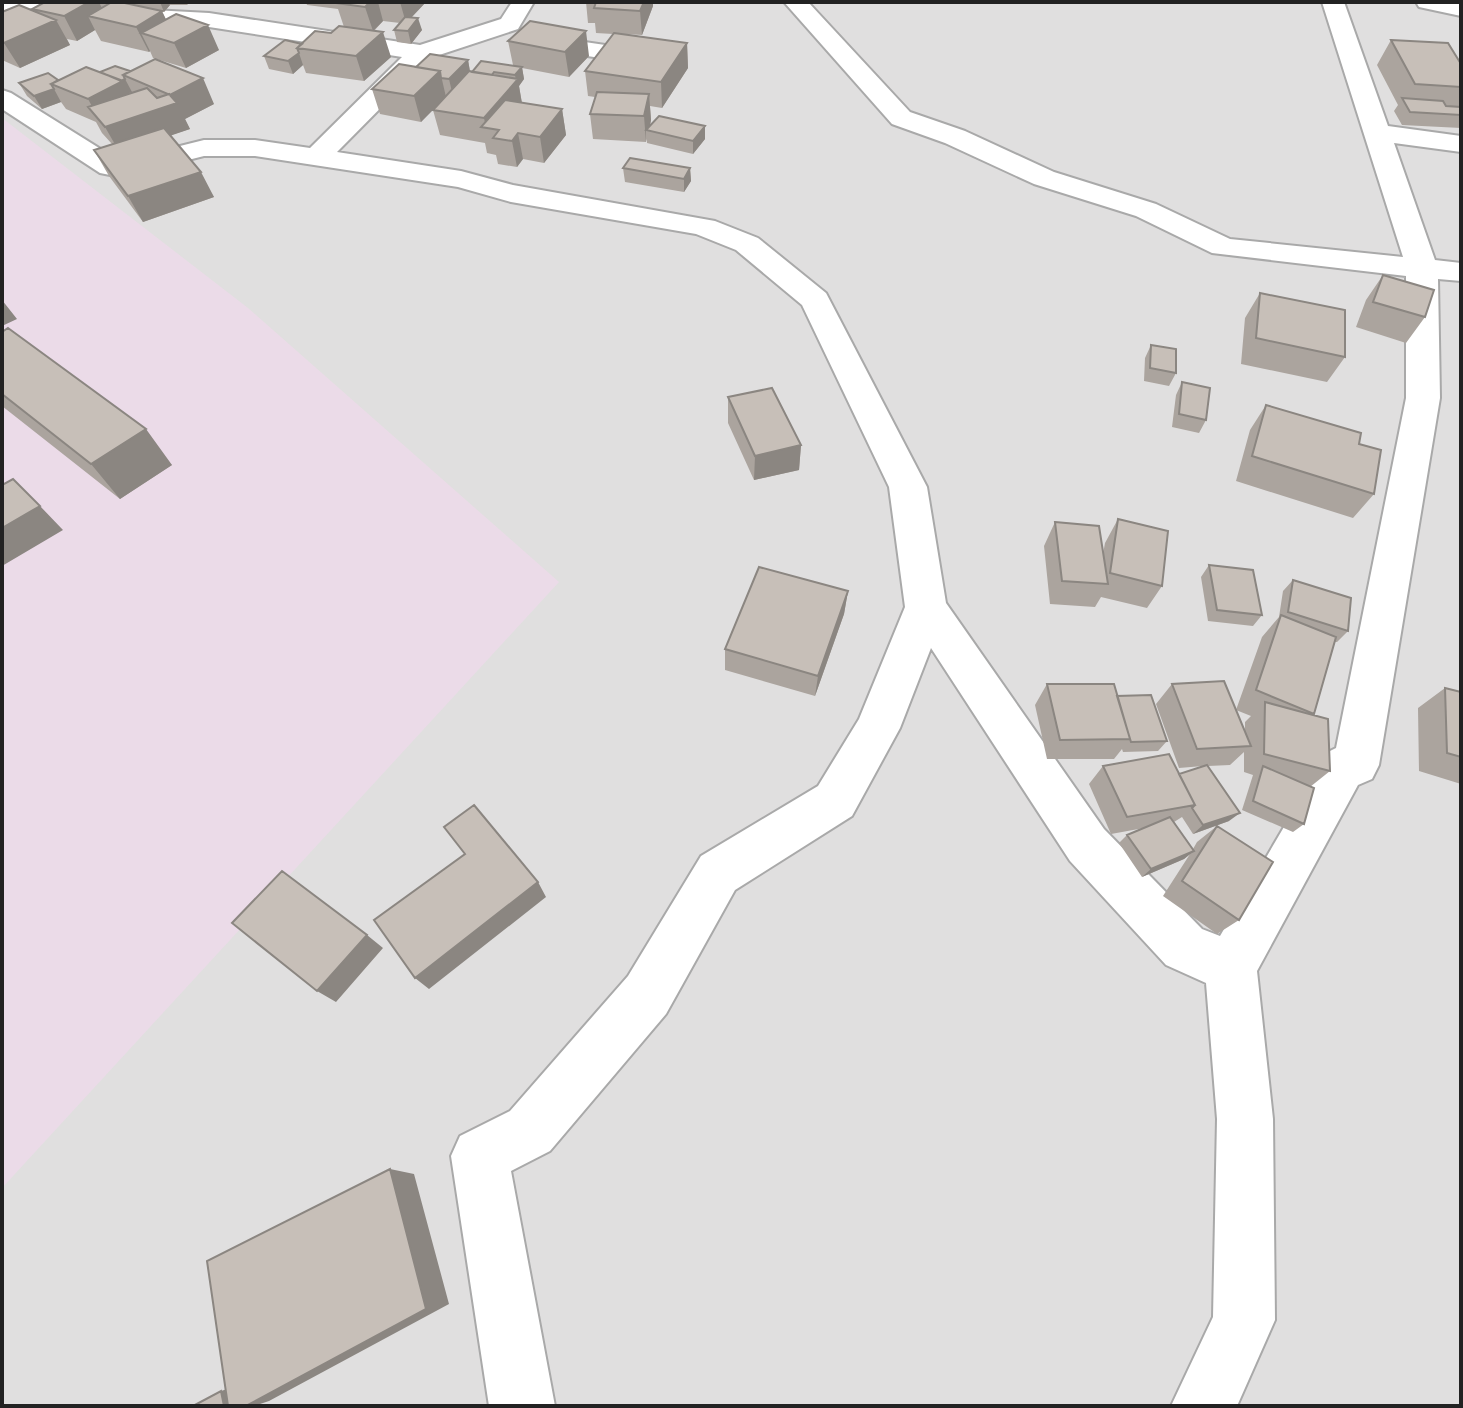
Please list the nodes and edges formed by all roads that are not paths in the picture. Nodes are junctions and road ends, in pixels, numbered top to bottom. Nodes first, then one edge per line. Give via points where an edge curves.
1 (228, 2) edge
2 (523, 2) edge
3 (795, 2) edge
4 (1333, 2) edge
5 (1427, 2) edge
6 (2, 7) edge
7 (76, 7) edge
8 (1461, 9) edge
9 (209, 20) junction
10 (489, 33) junction
11 (421, 53) junction
12 (661, 60) edge
13 (2, 98) edge
14 (1377, 133) junction
15 (1461, 144) edge
16 (316, 157) junction
17 (1451, 271) edge
18 (926, 607) junction
19 (1231, 967) junction
20 (522, 1406) edge
21 (1204, 1406) edge

1 - 9 street
2 - 10 street via 510,24
3 - 17 street via 901,118 1044,178 1146,210 1223,247
4 - 14 street
5 - 8 street
6 - 7 street
7 - 9 street
9 - 11 street
10 - 11 street
10 - 12 street
11 - 16 street
13 - 16 street via 110,167 204,148 255,148
14 - 15 street
14 - 17 street
16 - 18 street via 679,221 747,244 815,300 902,474
17 - 19 street via 1408,467 1356,765 1344,766
18 - 19 street via 1087,845 1184,947
18 - 20 street via 878,728 835,801 718,873 647,995 530,1131 480,1156
19 - 21 street via 1245,1119 1244,1320

